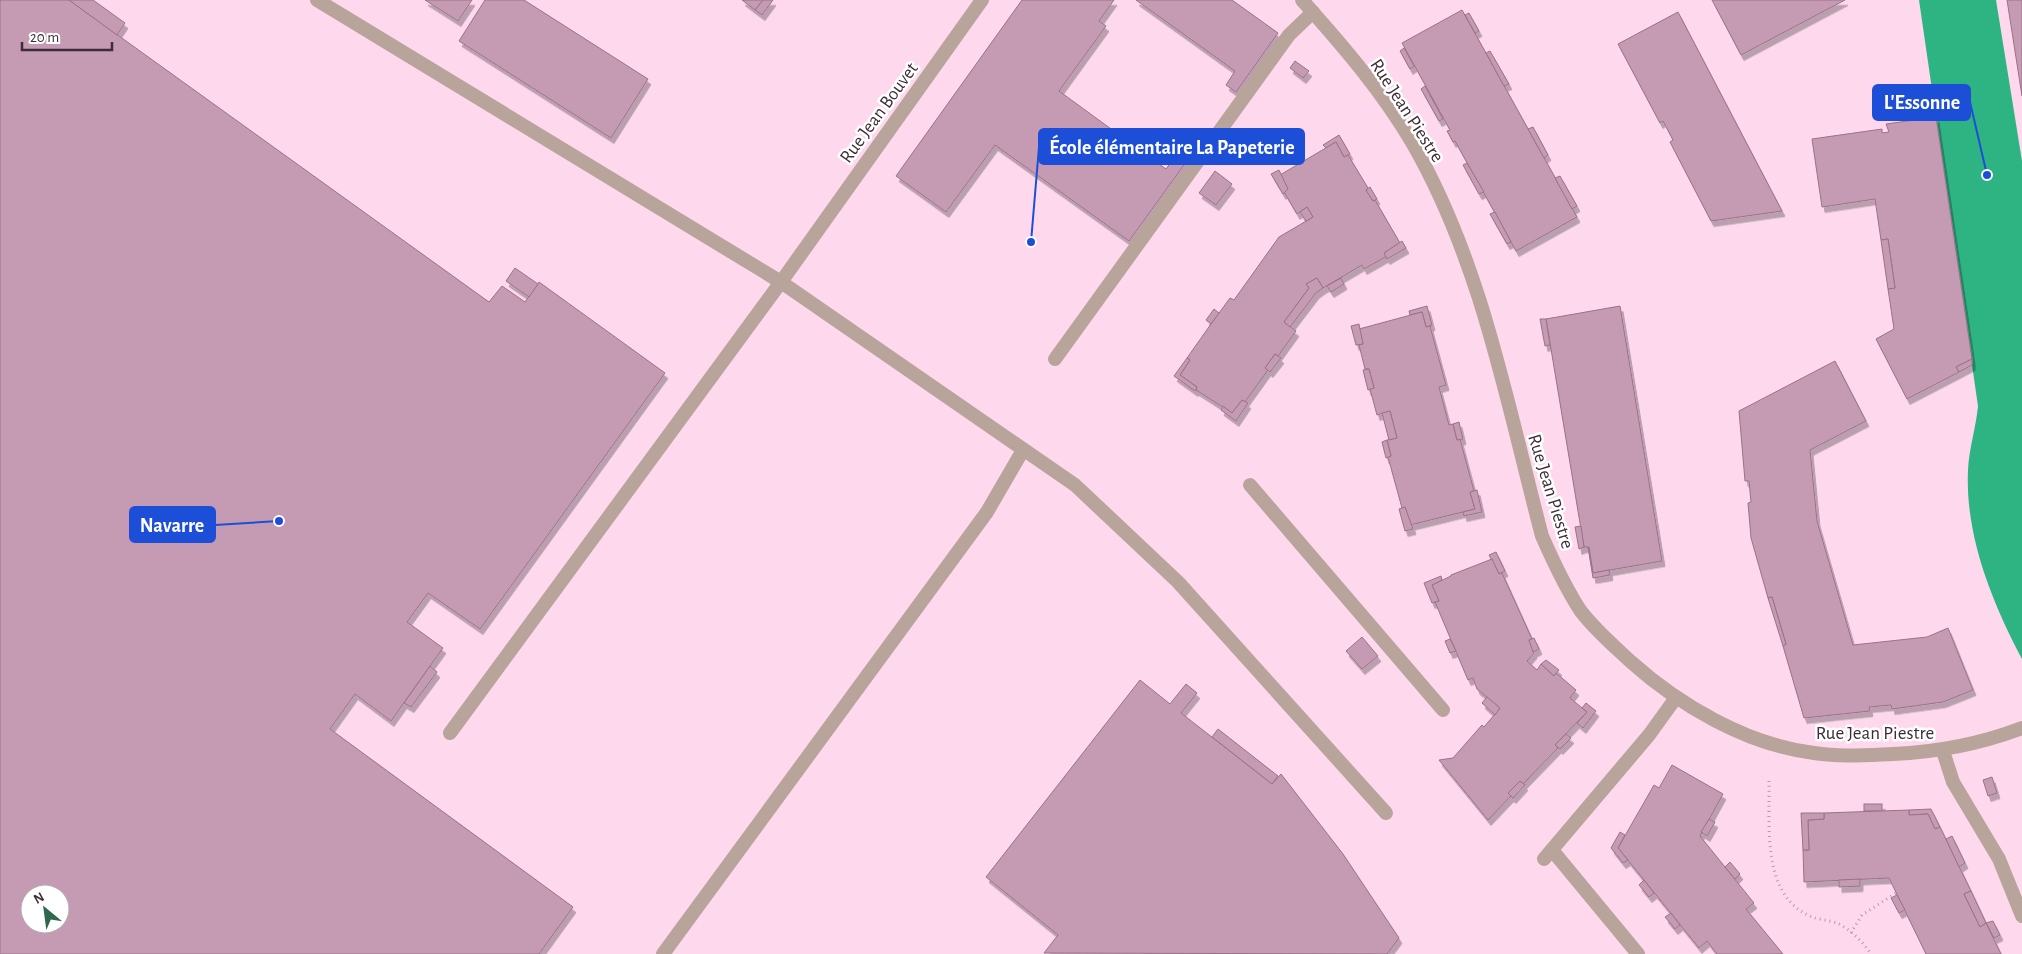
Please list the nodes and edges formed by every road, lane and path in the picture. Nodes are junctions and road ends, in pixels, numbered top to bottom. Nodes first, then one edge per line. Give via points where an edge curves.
1 (317, 0) edge
2 (982, 0) edge
3 (1302, 0) edge
4 (1313, 12) junction
5 (781, 282) junction
6 (1055, 359) dead end
7 (1023, 450) junction
8 (1250, 484) dead end
9 (1676, 699) junction
10 (1443, 710) dead end
11 (2022, 728) edge
12 (450, 733) dead end
13 (1943, 751) junction
14 (1769, 781) dead end
15 (1386, 813) dead end
16 (1896, 893) dead end
17 (2022, 916) edge
18 (1851, 933) junction
19 (663, 954) edge
20 (1638, 954) edge
21 (1871, 954) edge

1 - 5 street
2 - 5 street, Rue Jean Bouvet
3 - 4 street, Rue Jean Piestre
4 - 6 street via 1289,35
4 - 9 street, Rue Jean Piestre via 1375,85 1413,145 1452,224 1478,297 1542,536 1556,568 1581,610 1609,641
5 - 7 street
5 - 12 street, Rue Jean Bouvet
7 - 15 street via 1075,485 1178,582
7 - 19 street via 987,512
8 - 10 street
9 - 13 street, Rue Jean Piestre via 1716,722 1771,743 1813,753 1866,755
9 - 20 street via 1548,854
11 - 13 street, Rue Jean Piestre
13 - 17 street via 1953,782 1999,859
14 - 18 path via 1770,846 1779,884 1786,897 1810,916 1836,923
16 - 18 path via 1862,915
18 - 21 path

